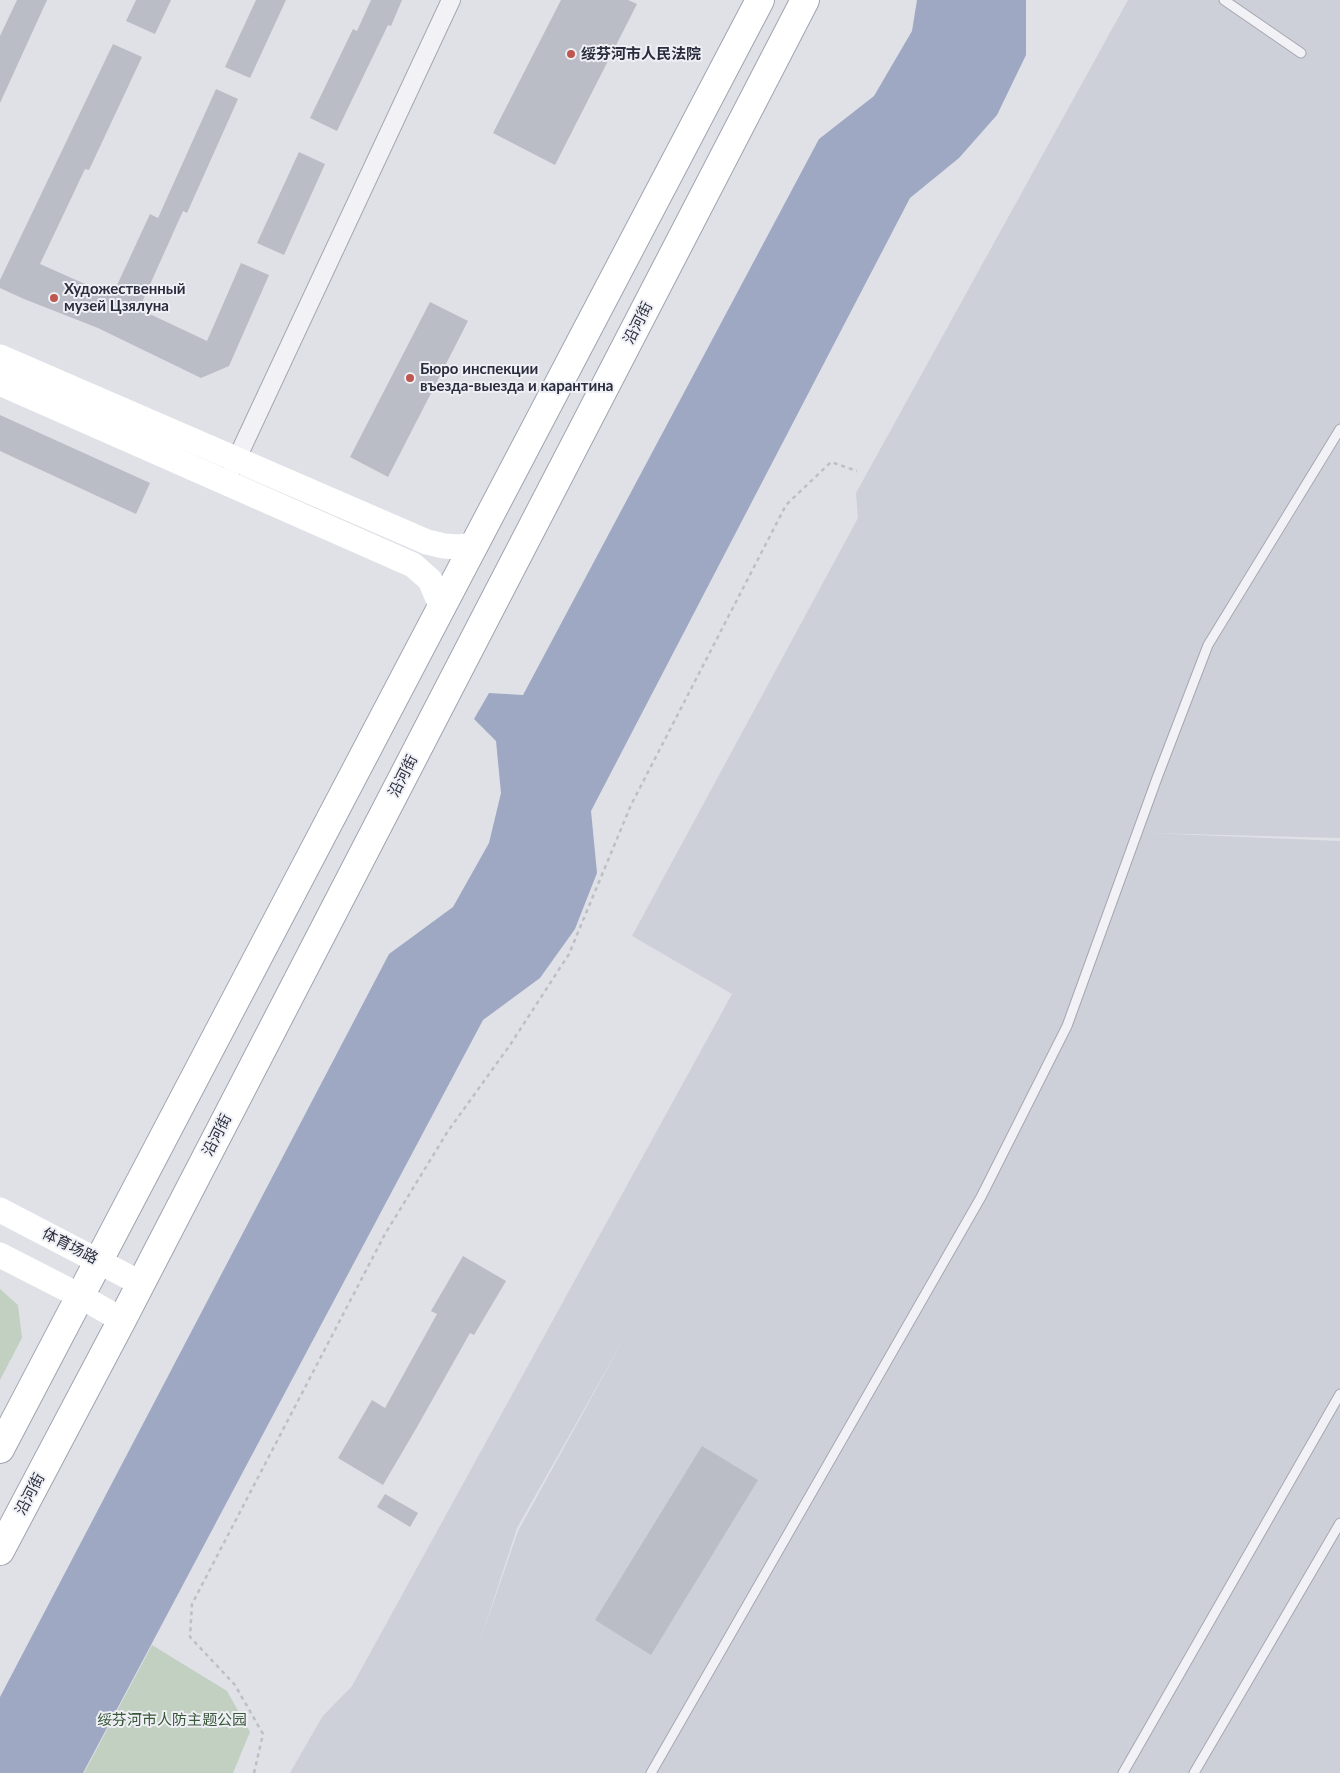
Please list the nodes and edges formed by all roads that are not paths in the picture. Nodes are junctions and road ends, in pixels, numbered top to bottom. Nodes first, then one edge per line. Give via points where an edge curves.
1 (451, 0) edge
2 (760, 0) edge
3 (805, 0) edge
4 (1224, 0) edge
5 (1301, 54) dead end
6 (0, 357) edge
7 (0, 383) edge
8 (1340, 429) edge
9 (236, 459) junction
10 (225, 483) junction
11 (474, 545) junction
12 (442, 608) junction
13 (0, 1210) edge
14 (0, 1255) edge
15 (99, 1260) junction
16 (140, 1283) junction
17 (80, 1296) junction
18 (122, 1320) junction
19 (1340, 1394) edge
20 (0, 1449) edge
21 (1340, 1523) edge
22 (0, 1551) edge
23 (651, 1773) edge
24 (1123, 1773) edge
25 (1194, 1773) edge

1 - 9 street
2 - 11 main road
3 - 16 main road, 沿河街
4 - 5 lane
6 - 9 street
7 - 10 street
8 - 23 lane via 1208,645 1067,1026 981,1197
9 - 10 street
9 - 11 street via 427,542 451,547
10 - 12 street via 412,565 430,580
11 - 12 main road
12 - 15 main road
13 - 15 street, 体育场路
14 - 17 street
15 - 16 street, 体育场路
15 - 17 main road
16 - 18 main road, 沿河街
17 - 18 street
17 - 20 main road
18 - 22 main road, 沿河街
19 - 24 lane
21 - 25 lane

